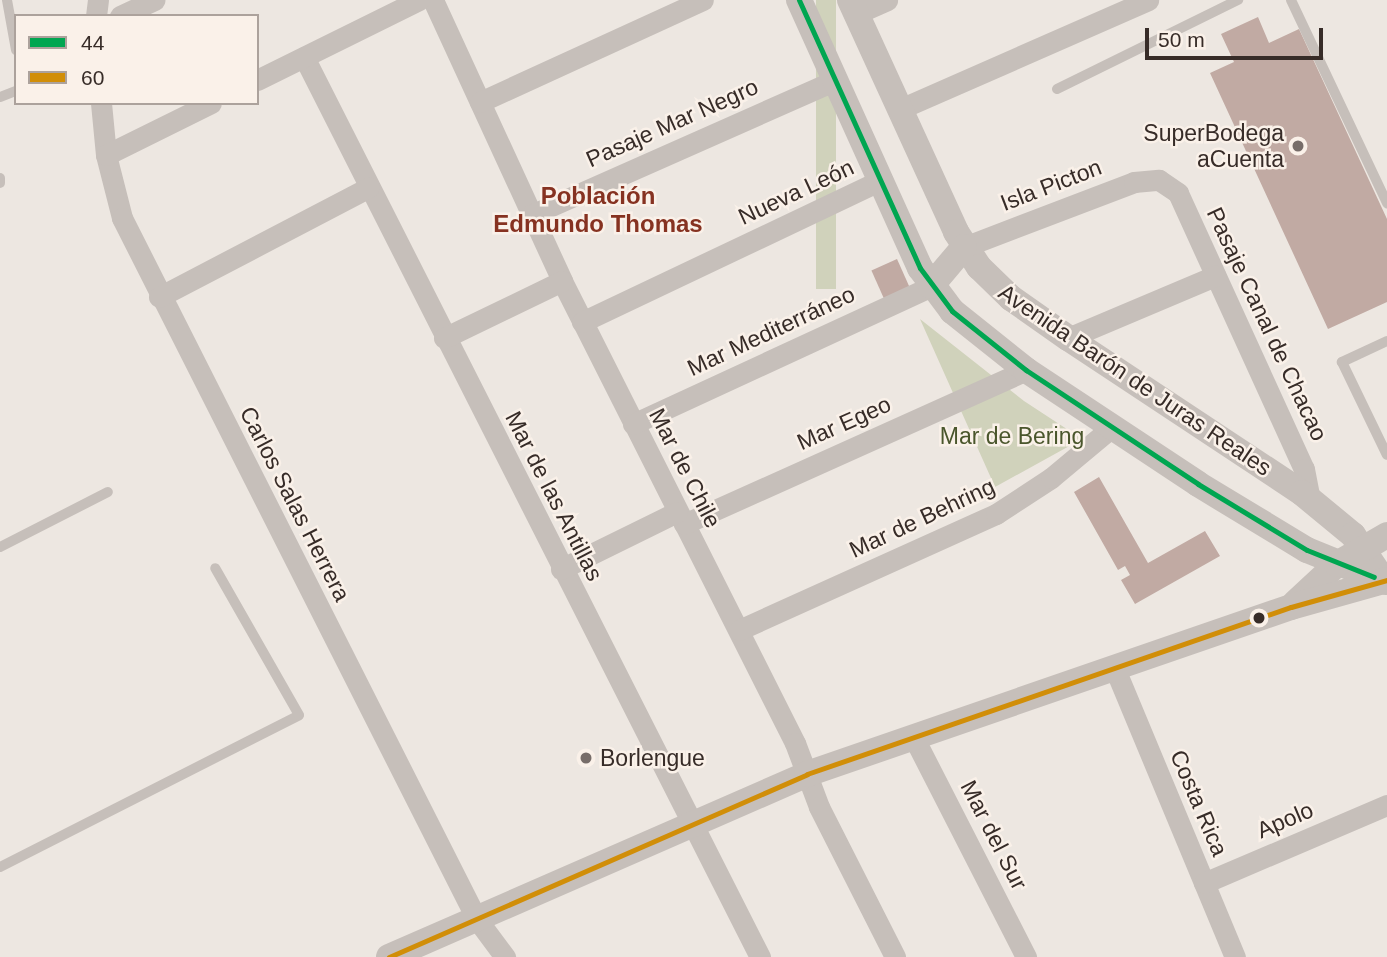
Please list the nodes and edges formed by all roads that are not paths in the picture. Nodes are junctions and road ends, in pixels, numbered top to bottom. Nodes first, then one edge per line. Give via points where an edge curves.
1 (7, 0) edge
2 (155, 0) edge
3 (419, 0) edge
4 (433, 0) edge
5 (704, 0) edge
6 (799, 0) edge
7 (887, 0) edge
8 (1148, 0) edge
9 (1238, 0) edge
10 (1291, 0) edge
11 (853, 7) edge
12 (124, 14) edge
13 (14, 39) edge
14 (304, 57) junction
15 (259, 79) edge
16 (835, 80) junction
17 (1057, 89) dead end
18 (480, 102) junction
19 (102, 105) edge
20 (207, 105) edge
21 (900, 109) junction
22 (106, 155) junction
23 (881, 180) junction
24 (1159, 180) joint
25 (369, 187) junction
26 (1387, 203) edge
27 (531, 215) junction
28 (964, 247) junction
29 (1215, 276) junction
30 (562, 281) junction
31 (931, 286) junction
32 (159, 297) junction
33 (582, 322) junction
34 (444, 338) junction
35 (1068, 338) junction
36 (1387, 341) edge
37 (1026, 370) junction
38 (633, 424) junction
39 (1112, 427) junction
40 (1387, 455) edge
41 (108, 492) dead end
42 (1310, 500) junction
43 (680, 518) junction
44 (1387, 535) edge
45 (1362, 546) junction
46 (0, 547) edge
47 (1337, 564) junction
48 (215, 568) dead end
49 (561, 569) junction
50 (1386, 581) edge
51 (1292, 607) junction
52 (739, 631) junction
53 (1115, 669) junction
54 (914, 738) junction
55 (807, 774) junction
56 (1387, 805) edge
57 (693, 824) junction
58 (0, 867) edge
59 (1204, 883) junction
60 (476, 918) junction
61 (389, 957) edge
62 (505, 957) edge
63 (760, 957) edge
64 (895, 957) edge
65 (1026, 957) edge
66 (1235, 957) edge

1 - 13 lane
2 - 12 street
3 - 14 street
4 - 18 street, Mar de Chile
5 - 18 street
6 - 16 street
7 - 11 street
8 - 21 street
9 - 17 lane
10 - 26 lane
11 - 21 street, Avenida Barón de Juras Reales
14 - 15 street
14 - 25 street, Mar de las Antillas
16 - 23 street
16 - 27 street, Pasaje Mar Negro
18 - 27 street, Mar de Chile
19 - 22 street, Carlos Salas Herrera
20 - 22 street
21 - 28 street, Avenida Barón de Juras Reales
22 - 32 street, Carlos Salas Herrera via 121,218
23 - 31 street
23 - 33 street, Nueva León
24 - 28 street, Isla Picton via 1133,182
24 - 29 street, Pasaje Canal de Chacao via 1178,193
25 - 32 street
25 - 34 street, Mar de las Antillas
27 - 30 street, Mar de Chile
28 - 31 street
28 - 35 street, Avenida Barón de Juras Reales via 996,285
29 - 35 street
29 - 42 street, Pasaje Canal de Chacao via 1304,469
30 - 33 street, Mar de Chile
30 - 34 street
31 - 37 street via 968,327
31 - 38 street, Mar Mediterráneo
32 - 60 street, Carlos Salas Herrera
33 - 38 street, Mar de Chile
34 - 49 street, Mar de las Antillas
35 - 42 street, Avenida Barón de Juras Reales
36 - 40 lane via 1342,362
37 - 39 street
37 - 43 street, Mar Egeo
38 - 43 street, Mar de Chile
39 - 47 street via 1289,540
39 - 52 street, Mar de Behring via 1006,508
41 - 46 lane
42 - 45 street, Avenida Barón de Juras Reales
43 - 49 street, Mar Egeo
43 - 52 street, Mar de Chile
44 - 45 street
45 - 47 street
45 - 50 street, Avenida Barón de Juras Reales
47 - 50 street
47 - 51 street
48 - 58 lane via 299,715
49 - 57 street, Mar de las Antillas
50 - 51 street
51 - 53 street
52 - 55 street, Mar de Chile
53 - 54 street
53 - 59 street, Costa Rica
54 - 55 street
54 - 65 street, Mar del Sur
55 - 57 street
55 - 64 street, Mar de Chile
56 - 59 street, Apolo
57 - 60 street
57 - 63 street, Mar de las Antillas
59 - 66 street, Costa Rica
60 - 61 street
60 - 62 street, Carlos Salas Herrera

